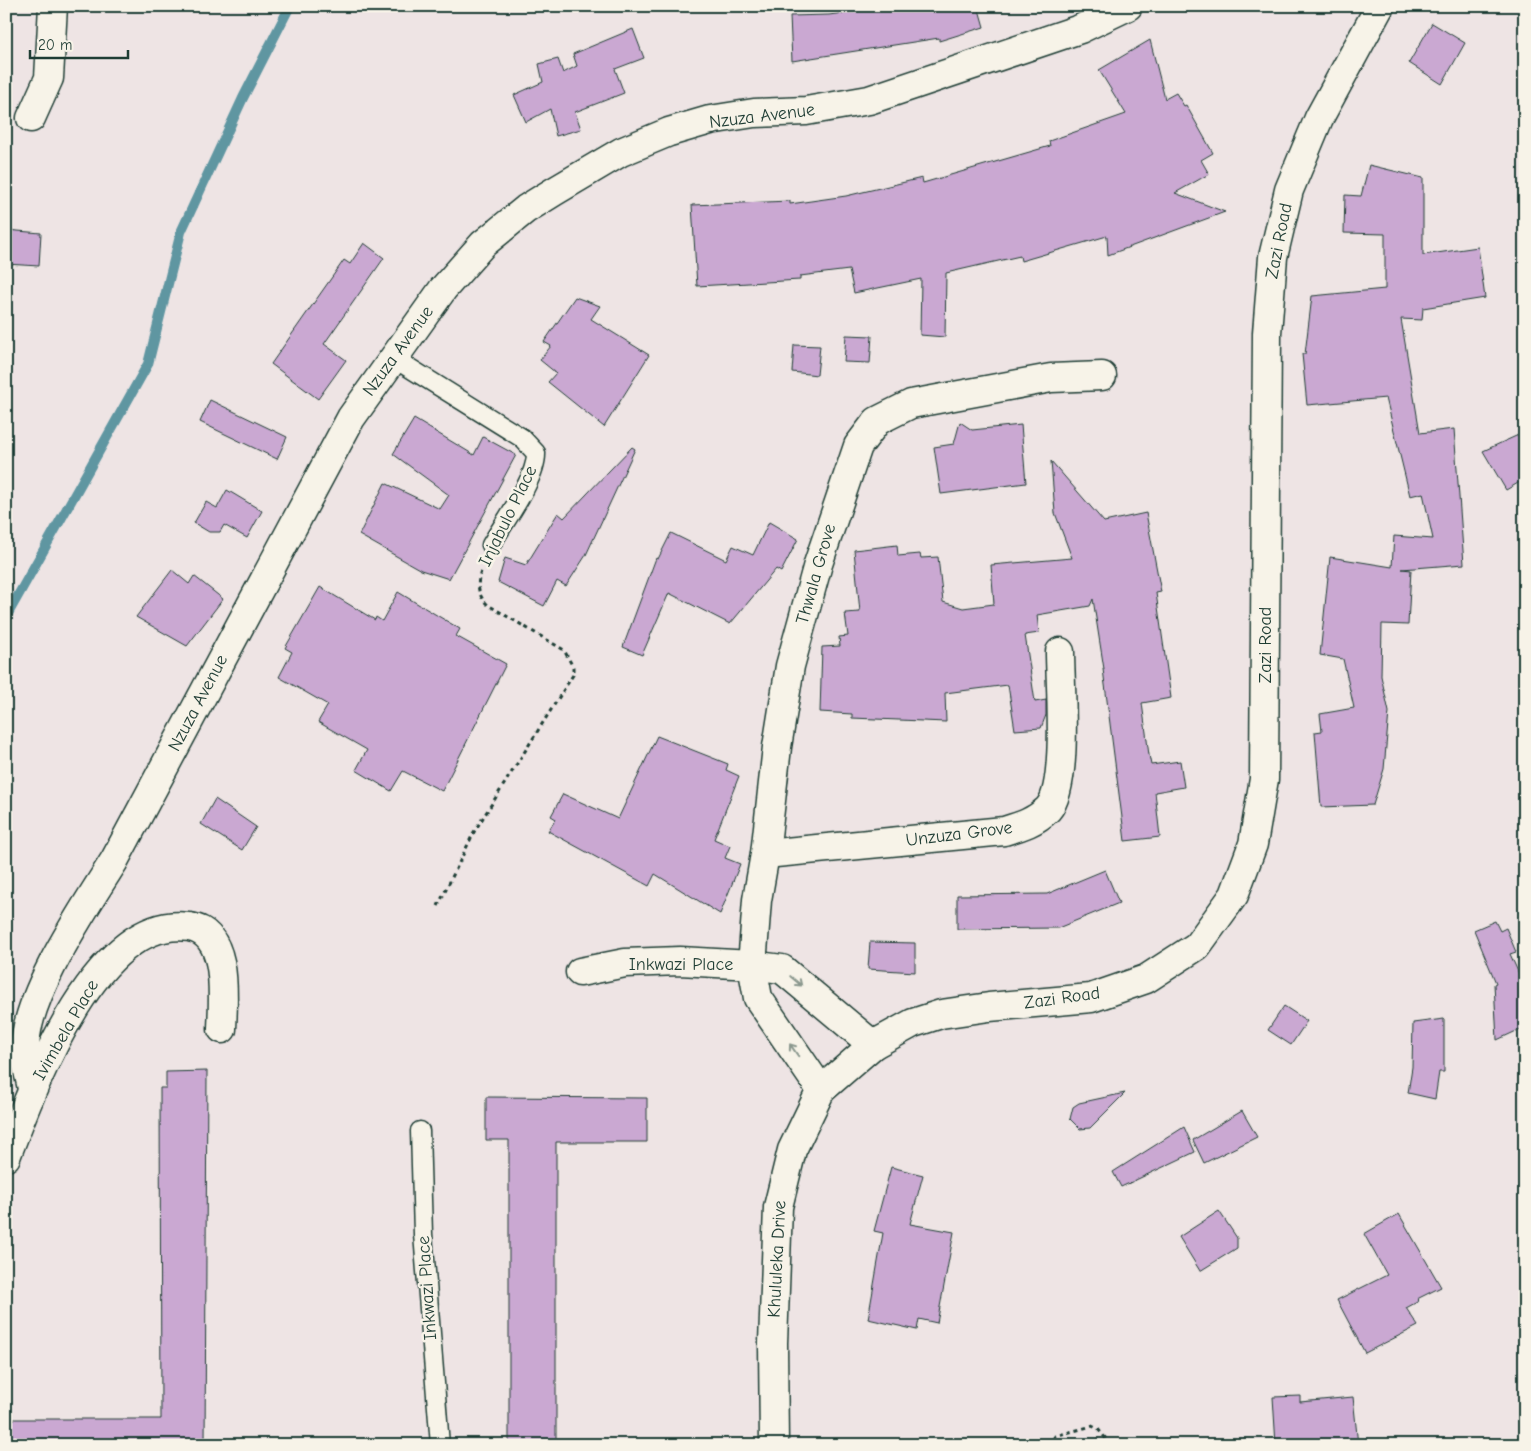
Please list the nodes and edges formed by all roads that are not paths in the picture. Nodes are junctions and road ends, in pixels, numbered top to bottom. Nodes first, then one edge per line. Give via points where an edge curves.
1 (53, 6) edge
2 (1128, 6) edge
3 (1380, 6) edge
4 (31, 118) dead end
5 (392, 357) junction
6 (1102, 376) dead end
7 (491, 545) road end
8 (1060, 652) dead end
9 (766, 854) junction
10 (752, 964) junction
11 (580, 972) dead end
12 (222, 1029) dead end
13 (873, 1045) junction
14 (32, 1089) junction
15 (822, 1090) junction
16 (420, 1131) dead end
17 (6, 1157) edge
18 (440, 1445) edge
19 (774, 1445) edge

1 - 4 street via 49,78
2 - 5 street, Nzuza Avenue via 1080,28 869,100 806,111 754,113 710,120 669,132 621,152 526,209 483,244 443,289
3 - 13 street, Zazi Road via 1318,118 1289,190 1273,257 1267,333 1264,779 1253,844 1234,895 1197,946 1146,979 1091,998 941,1014 913,1023
5 - 7 lane, Injabulo Place via 522,438 536,453 536,462 529,477
5 - 14 street, Nzuza Avenue via 350,418 114,861 71,929 48,974 32,1010 25,1050
6 - 9 street, Thwala Grove via 1052,378 911,404 877,421 858,446 818,564 790,666 777,747
8 - 9 street, Unzuza Grove via 1059,783 1049,808 1032,823 1004,831
9 - 10 street, Thwala Grove via 757,900
10 - 11 street, Inkwazi Place via 625,963
10 -> 13 street via 782,969
15 -> 10 street, Thwala Grove via 758,998
12 - 14 street, Ivimbela Place via 220,958 210,937 196,928 179,925 154,930 124,948 95,976 69,1017
13 - 15 street, Khululeka Drive
14 - 17 street, Ivimbela Place
15 - 19 street, Khululeka Drive via 792,1150 778,1207 773,1325
16 - 18 lane, Inkwazi Place via 423,1234

